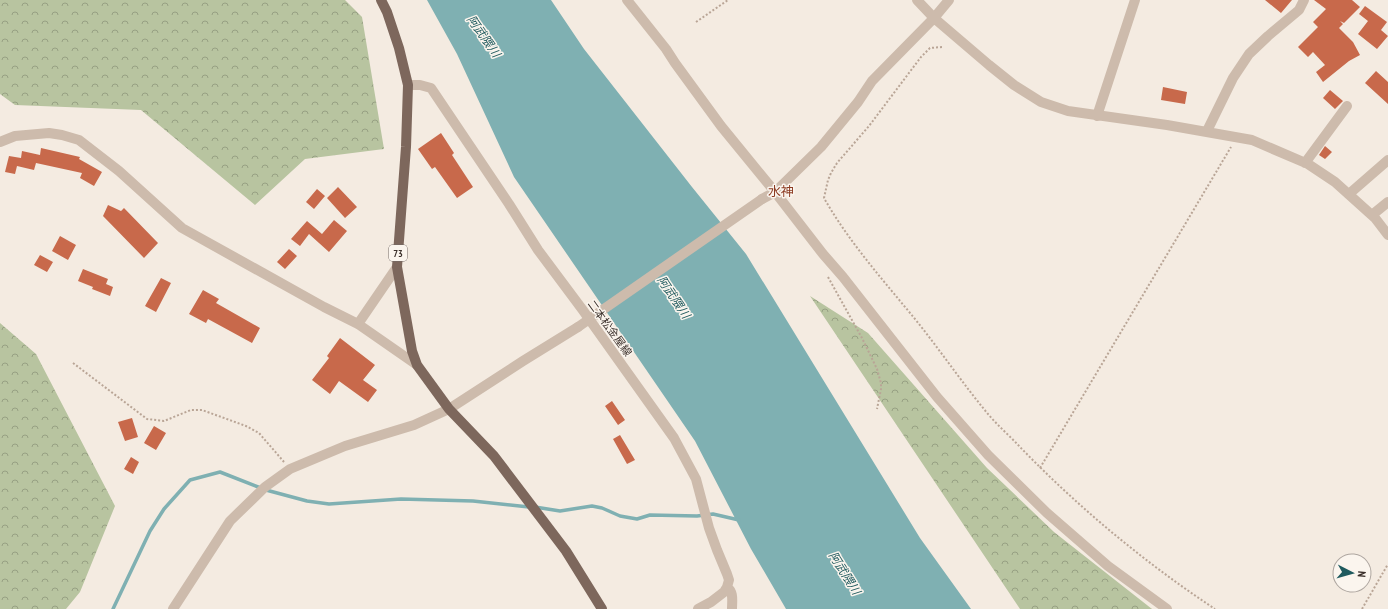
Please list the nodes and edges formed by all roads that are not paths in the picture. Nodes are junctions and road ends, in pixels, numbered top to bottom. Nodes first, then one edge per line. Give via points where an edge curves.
1 (381, 0) edge
2 (627, 0) edge
3 (917, 0) edge
4 (949, 0) edge
5 (1135, 0) edge
6 (1304, 0) edge
7 (934, 18) junction
8 (408, 85) junction
9 (1347, 106) dead end
10 (1097, 116) junction
11 (1207, 131) junction
12 (0, 142) edge
13 (1388, 160) edge
14 (1305, 163) junction
15 (775, 192) junction
16 (1349, 194) junction
17 (1388, 202) edge
18 (1372, 215) junction
19 (1388, 235) edge
20 (397, 267) junction
21 (358, 324) junction
22 (417, 365) junction
23 (449, 409) junction
24 (727, 587) junction
25 (173, 609) edge
26 (602, 609) edge
27 (698, 609) edge
28 (732, 609) edge
29 (1167, 609) edge

1 - 8 main road, 73 via 399,48
2 - 15 street via 721,126
3 - 7 street
4 - 7 street
5 - 10 street
6 - 11 street via 1299,10 1250,54 1233,78
7 - 10 street via 1014,85 1041,102 1068,111
7 - 15 street via 872,81 821,147
8 - 20 main road, 73
8 - 24 street, 二本松金屋線 via 431,88 538,250 674,438 696,479 717,550 729,580
9 - 14 street
10 - 11 street
11 - 14 street via 1252,140
12 - 21 street via 15,136 49,133 79,140 119,171 182,228
13 - 16 street
14 - 16 street
15 - 23 street, bridge via 578,327
15 - 29 street via 937,397 988,455 1046,513 1108,566
16 - 18 street
17 - 18 street
18 - 19 street
20 - 21 street
20 - 22 main road, 73
21 - 22 street
22 - 23 main road, 73
23 - 25 street via 414,425 345,446 290,469 265,487 230,520
23 - 26 main road, 73 via 494,456 566,551
24 - 27 street via 719,596
24 - 28 street, 二本松金屋線 via 732,592

